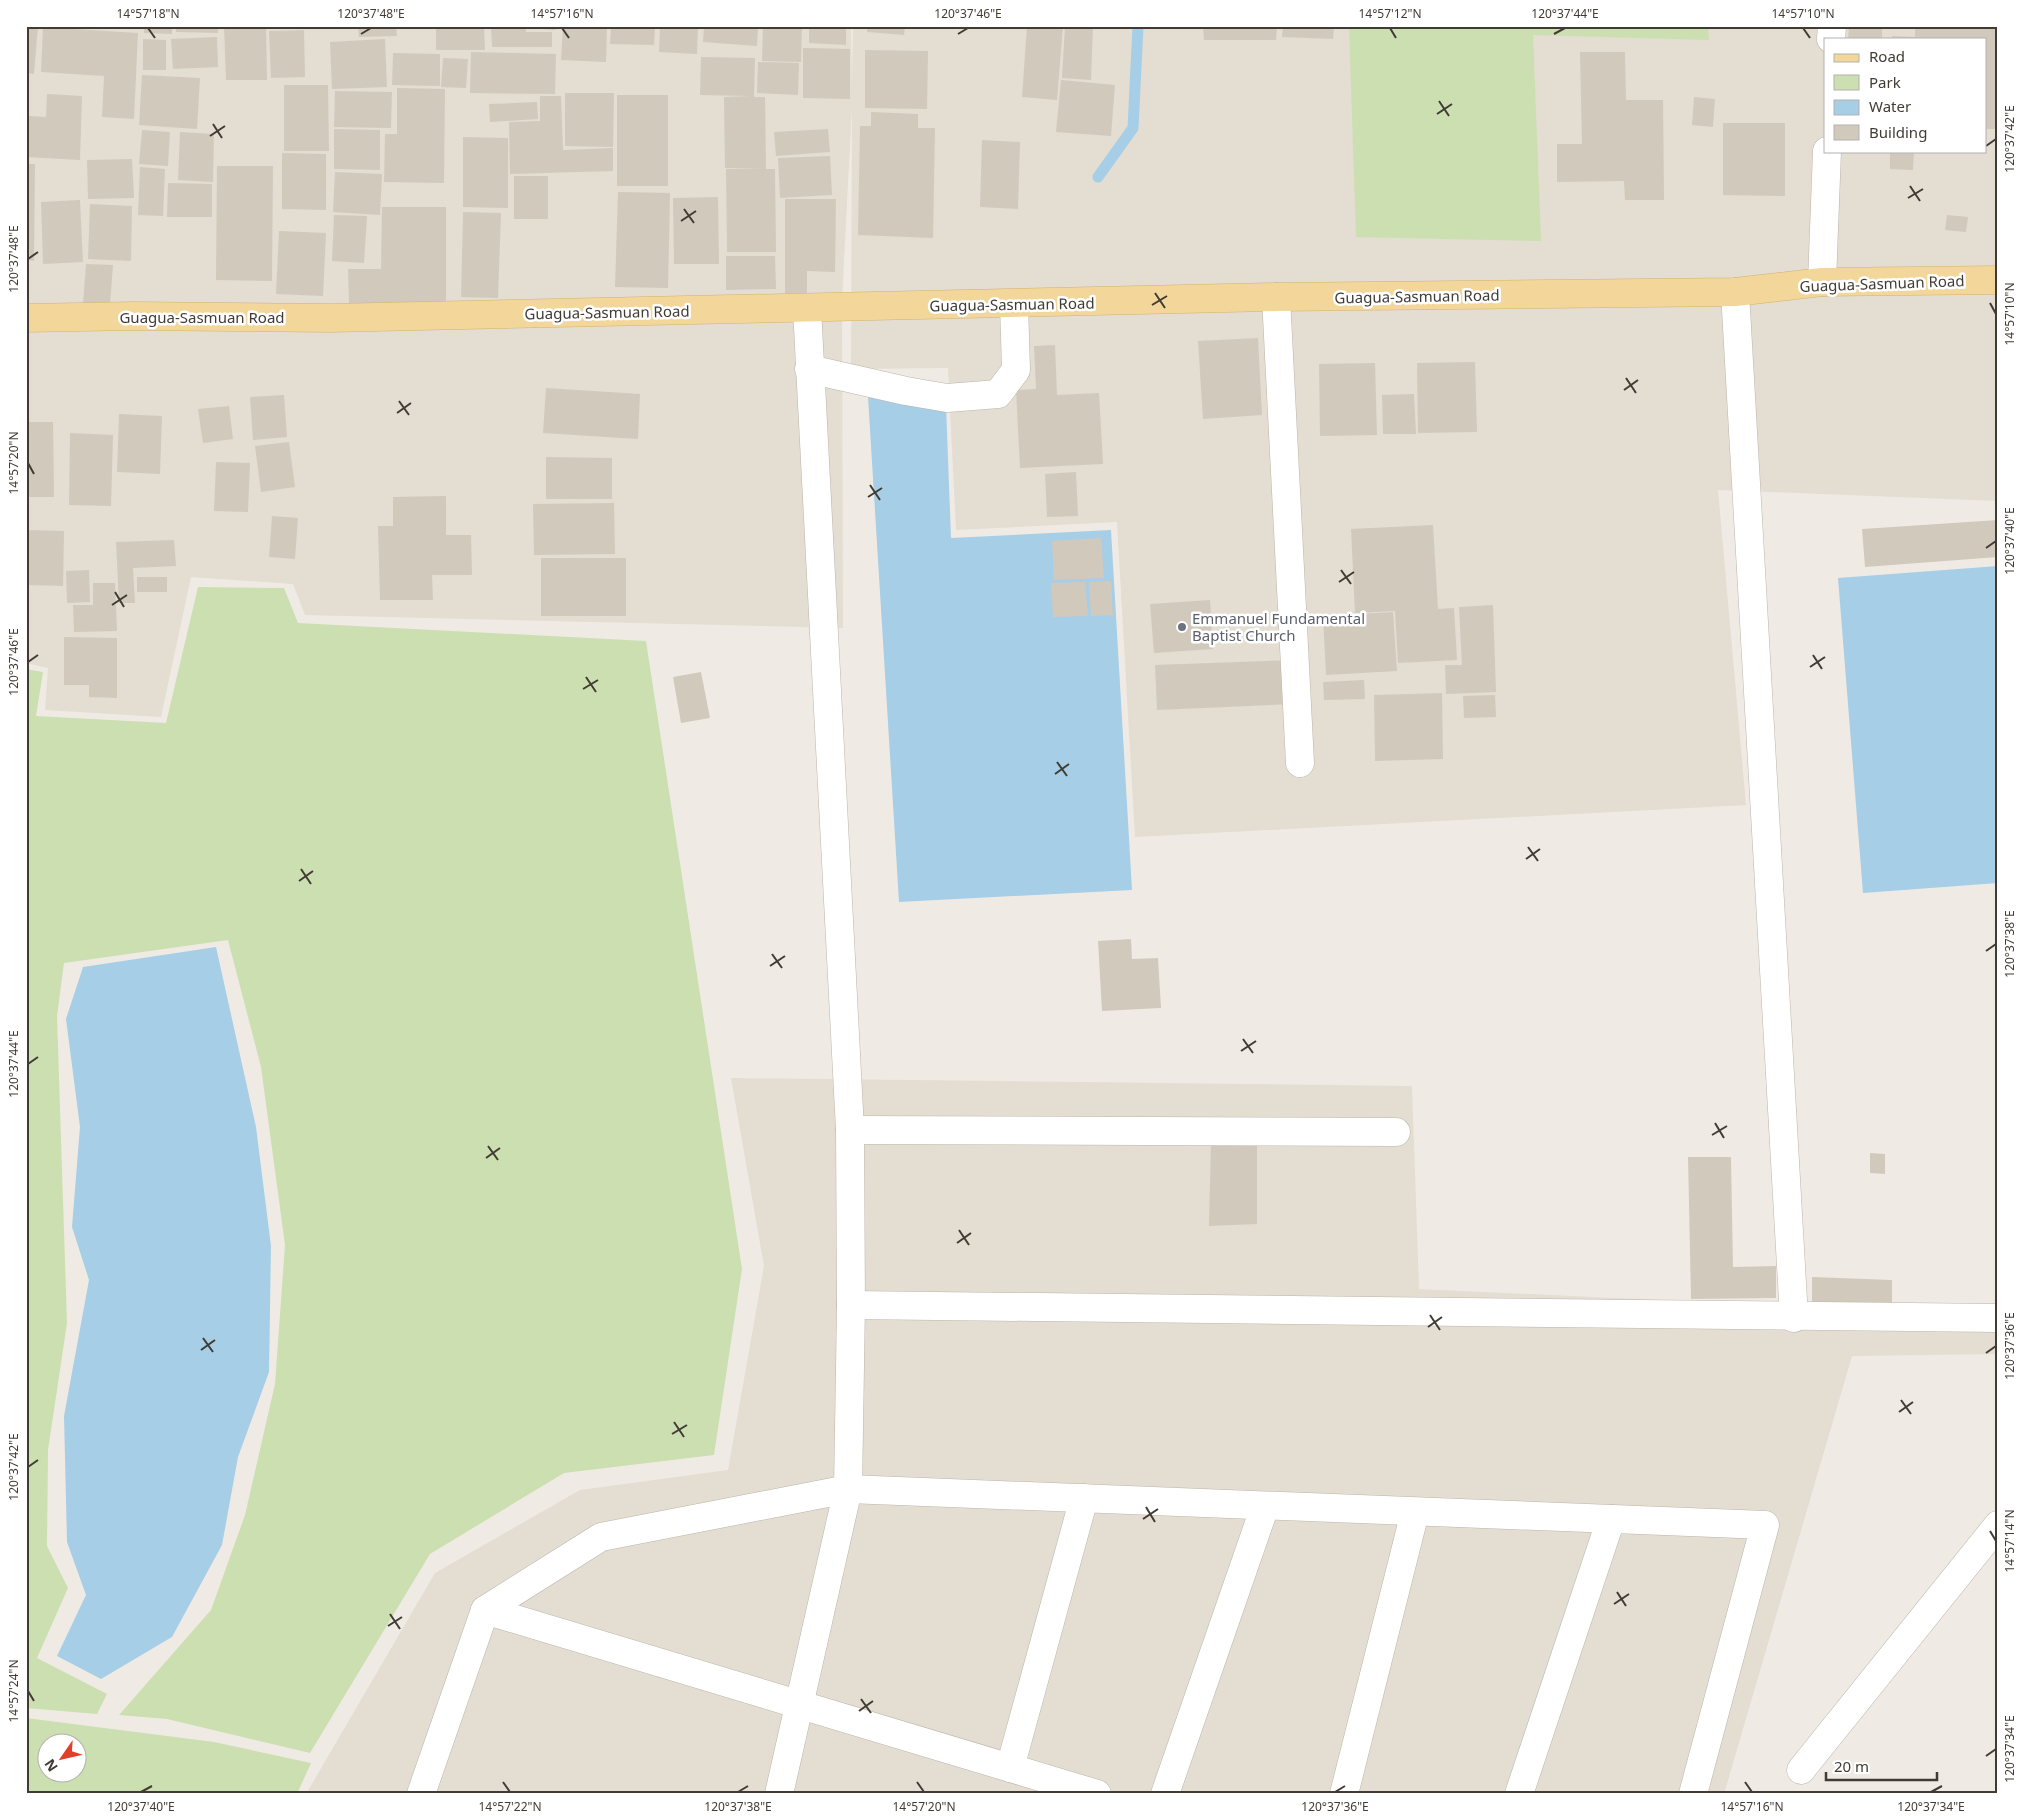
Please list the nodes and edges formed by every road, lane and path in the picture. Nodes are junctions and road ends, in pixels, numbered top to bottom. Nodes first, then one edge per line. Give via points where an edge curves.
1 (1827, 152) edge
2 (1998, 280) edge
3 (1822, 282) junction
4 (1735, 292) junction
5 (1276, 298) junction
6 (1014, 304) junction
7 (807, 308) junction
8 (26, 318) edge
9 (809, 369) junction
10 (1300, 763) dead end
11 (850, 1130) junction
12 (1396, 1132) dead end
13 (851, 1305) junction
14 (1794, 1318) junction
15 (1998, 1318) edge
16 (848, 1489) junction
17 (1084, 1498) junction
18 (1264, 1506) junction
19 (1415, 1512) junction
20 (1610, 1519) junction
21 (1998, 1525) edge
22 (485, 1610) junction
23 (799, 1705) junction
24 (1010, 1768) junction
25 (1801, 1770) dead end
26 (421, 1794) edge
27 (779, 1794) edge
28 (1097, 1794) edge
29 (1165, 1794) edge
30 (1344, 1794) edge
31 (1519, 1794) edge
32 (1693, 1794) edge

1 - 3 street
2 - 3 main road, Guagua-Sasmuan Road
3 - 4 main road, Guagua-Sasmuan Road
4 - 5 main road, Guagua-Sasmuan Road
4 - 14 street
5 - 6 main road, Guagua-Sasmuan Road
5 - 10 street
6 - 7 main road, Guagua-Sasmuan Road
6 - 9 street via 1016,370 998,394 948,398 906,392
7 - 8 main road, Guagua-Sasmuan Road via 331,318
7 - 9 street
9 - 11 street
11 - 12 street
11 - 13 street
13 - 14 street
13 - 16 street
14 - 15 street
16 - 17 street
16 - 22 street via 601,1537
16 - 23 street
17 - 18 street
17 - 24 street
18 - 19 street
18 - 29 street
19 - 20 street
19 - 30 street
20 - 31 street
20 - 32 street via 1765,1525
21 - 25 street
22 - 23 street
22 - 26 street
23 - 24 street
23 - 27 street
24 - 28 street

